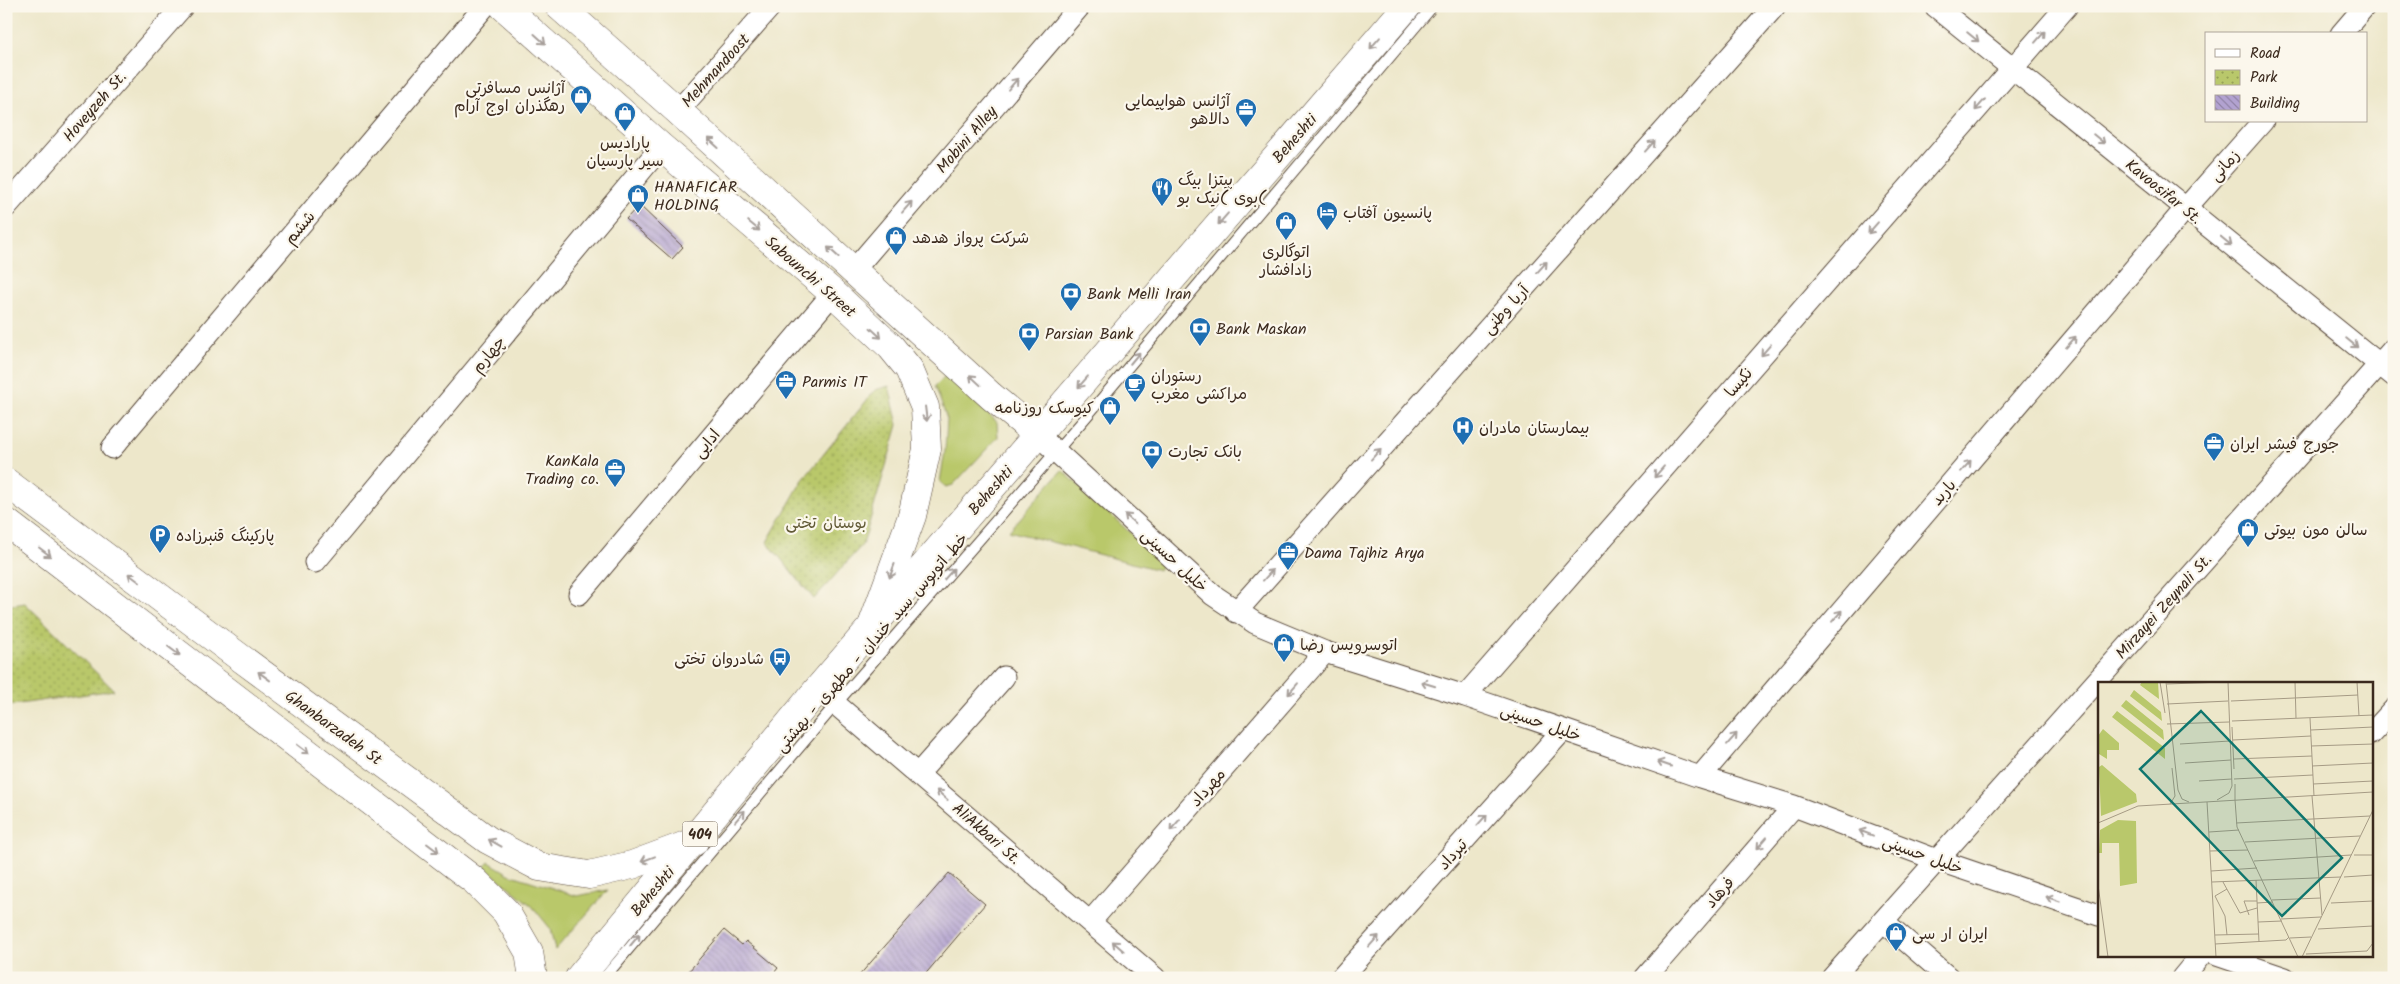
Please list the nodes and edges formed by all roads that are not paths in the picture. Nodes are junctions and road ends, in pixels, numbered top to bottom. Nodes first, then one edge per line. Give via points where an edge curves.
1 (183, 6) edge
2 (485, 6) edge
3 (503, 6) edge
4 (559, 6) edge
5 (771, 6) edge
6 (1080, 6) edge
7 (1407, 6) edge
8 (1433, 6) edge
9 (1775, 6) edge
10 (1935, 6) edge
11 (2067, 6) edge
12 (2365, 6) edge
13 (2342, 32) edge
14 (2012, 68) junction
15 (678, 111) junction
16 (2262, 122) edge
17 (661, 147) junction
18 (6, 207) edge
19 (2186, 208) junction
20 (852, 271) junction
21 (833, 293) junction
22 (2394, 348) edge
23 (2386, 370) edge
24 (1047, 443) junction
25 (112, 448) dead end
26 (6, 482) edge
27 (6, 522) edge
28 (315, 562) dead end
29 (579, 594) dead end
30 (1236, 612) junction
31 (870, 630) junction
32 (1325, 652) junction
33 (1004, 677) dead end
34 (2100, 682) edge
35 (2098, 684) edge
36 (827, 696) junction
37 (1465, 696) junction
38 (2394, 709) edge
39 (1563, 730) junction
40 (2372, 733) edge
41 (918, 774) junction
42 (1700, 776) junction
43 (1794, 806) junction
44 (694, 842) junction
45 (1937, 860) junction
46 (2098, 915) edge
47 (1882, 921) junction
48 (1090, 922) junction
49 (2200, 956) edge
50 (2220, 956) edge
51 (533, 978) edge
52 (579, 978) edge
53 (604, 978) edge
54 (1155, 978) edge
55 (1341, 978) edge
56 (1644, 978) edge
57 (1832, 978) edge
58 (1948, 978) edge
59 (2182, 978) edge
60 (2285, 978) edge

1 - 18 street, Hoveyzeh St.
2 - 25 street, ششم
3 -> 17 main road, Sabounchi Street
4 - 15 main road, Sabounchi Street
5 - 15 street, Mehmandoost
20 -> 6 street, Mobini Alley
7 -> 24 main road, Beheshti / 404
24 -> 8 lane, خط اتوبوس سید خندان - مطهری - بهشتی
30 -> 9 street, آریا وطنی
10 -> 14 street, Kavoosifar St.
14 -> 11 street, نکیسا
12 - 13 street
14 -> 19 street, Kavoosifar St.
14 -> 37 street, نکیسا
20 -> 15 main road, Sabounchi Street
16 - 19 street, زمانی
17 -> 21 main road, Sabounchi Street
17 - 28 street, چهارم
19 -> 23 street, Kavoosifar St.
42 -> 19 street, باربد
20 - 21 main road
24 -> 20 main road, Sabounchi Street
21 - 29 street, ادایی
21 -> 31 main road, Sabounchi Street via 909,368 921,394 927,420 926,449 917,496
22 - 23 street, Mirzayei Zeynali St.
23 - 34 street, Mirzayei Zeynali St.
30 -> 24 street, خلیل حسینی via 1187,572
24 - 31 main road, Beheshti / 404
36 -> 24 lane, خط اتوبوس سید خندان - مطهری - بهشتی
44 -> 26 main road, Ghanbarzadeh St via 632,865 589,875 539,867 488,840
27 -> 51 main road via 475,881 506,912 529,952
30 - 32 street, خلیل حسینی via 1278,634
31 - 36 main road, Beheshti / 404
37 -> 32 street, خلیل حسینی
32 -> 48 street, مهرداد
33 - 41 street
35 - 45 street, Mirzayei Zeynali St.
36 - 41 street, AliAkbari St.
36 - 44 main road, Beheshti / 404
53 -> 36 lane, خط اتوبوس سید خندان - مطهری - بهشتی
37 - 39 street, خلیل حسینی
38 - 40 street
42 -> 39 street, خلیل حسینی
55 -> 39 street, تیرداد
48 -> 41 street, AliAkbari St.
42 - 43 street, خلیل حسینی
45 -> 43 street, خلیل حسینی
43 -> 56 street, فرهاد
44 - 52 main road, Beheshti / 404
46 -> 45 street, خلیل حسینی
45 - 47 street, Mirzayei Zeynali St.
47 - 57 street, Mirzayei Zeynali St.
47 - 58 street
54 -> 48 street, AliAkbari St.
49 - 59 street
50 - 60 street

